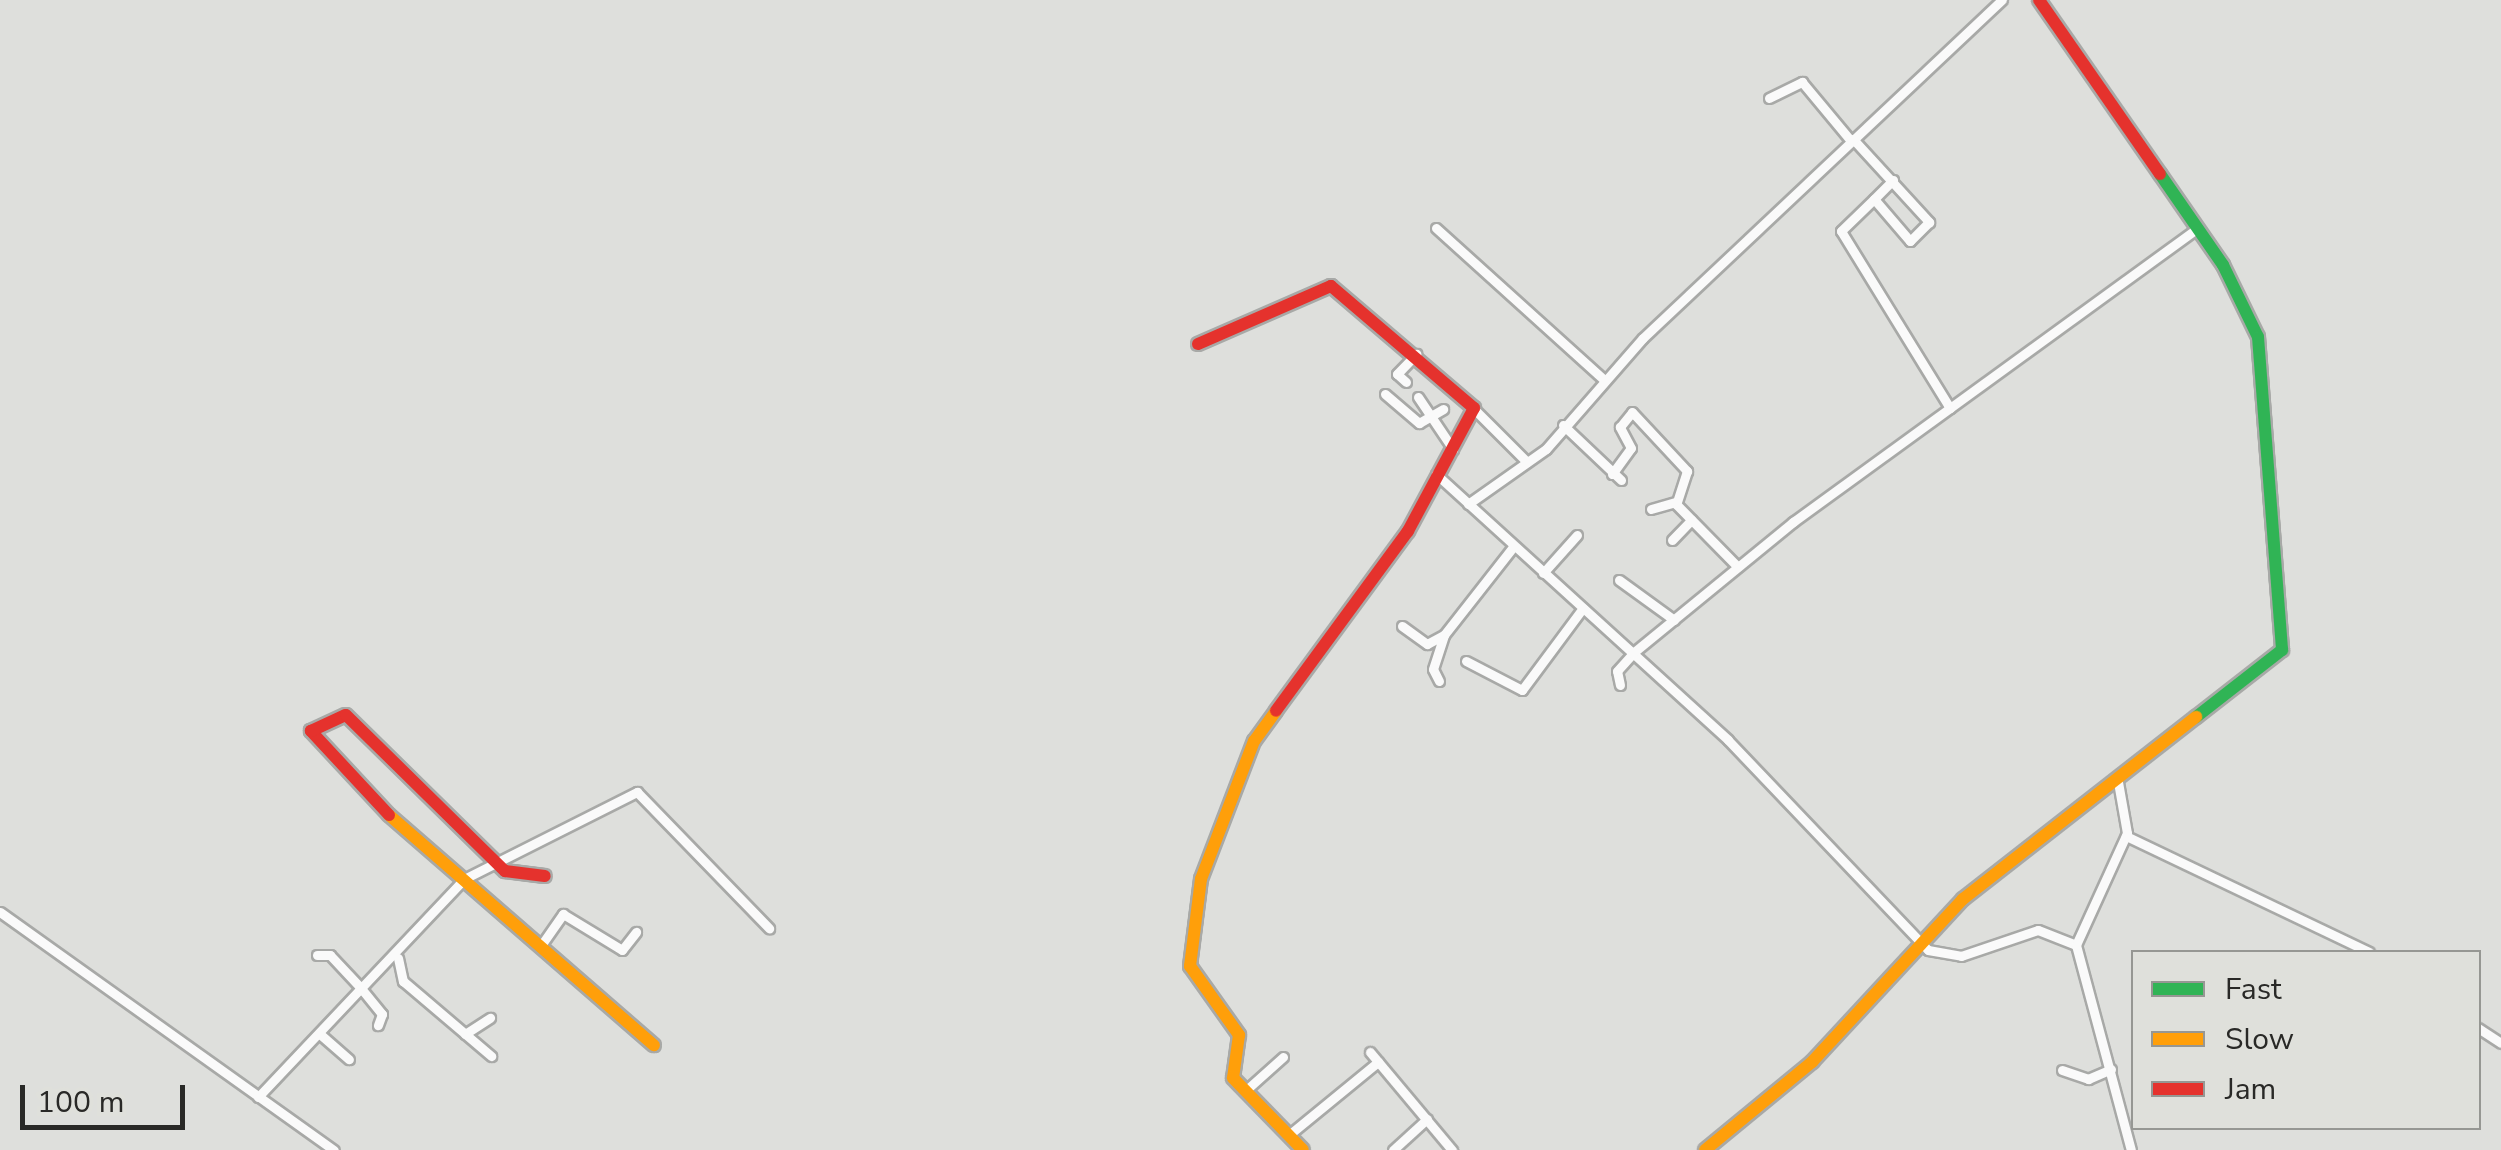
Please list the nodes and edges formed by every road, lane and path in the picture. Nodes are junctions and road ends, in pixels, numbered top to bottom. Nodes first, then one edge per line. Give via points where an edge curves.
1 (2002, 0) edge
2 (2039, 0) edge
3 (1768, 98) dead end
4 (1852, 140) junction
5 (1892, 180) junction
6 (1874, 199) junction
7 (1436, 228) dead end
8 (2197, 229) junction
9 (1198, 344) dead end
10 (1416, 354) junction
11 (1604, 380) junction
12 (1406, 382) dead end
13 (1385, 394) dead end
14 (1418, 398) dead end
15 (1950, 408) junction
16 (1443, 409) dead end
17 (1474, 409) junction
18 (1500, 410) dead end
19 (1431, 420) junction
20 (1490, 420) junction
21 (1563, 425) junction
22 (1453, 449) junction
23 (1527, 462) junction
24 (1436, 474) junction
25 (1676, 502) junction
26 (1468, 504) junction
27 (1651, 509) dead end
28 (1691, 520) junction
29 (1577, 535) dead end
30 (1672, 540) dead end
31 (1513, 546) junction
32 (1738, 567) junction
33 (1544, 573) junction
34 (1619, 580) dead end
35 (1584, 608) junction
36 (1674, 620) junction
37 (1402, 626) dead end
38 (1444, 636) junction
39 (1633, 654) junction
40 (1466, 660) dead end
41 (1439, 681) dead end
42 (1620, 685) dead end
43 (2118, 782) junction
44 (2126, 836) junction
45 (494, 862) junction
46 (545, 876) dead end
47 (464, 879) junction
48 (0, 912) edge
49 (770, 928) dead end
50 (636, 932) dead end
51 (1918, 940) junction
52 (542, 944) junction
53 (2076, 945) junction
54 (2365, 950) edge
55 (317, 954) dead end
56 (398, 955) junction
57 (364, 992) junction
58 (490, 1018) dead end
59 (378, 1026) dead end
60 (465, 1034) junction
61 (321, 1035) junction
62 (654, 1045) dead end
63 (1370, 1052) dead end
64 (491, 1056) dead end
65 (1283, 1057) dead end
66 (348, 1059) dead end
67 (1378, 1062) junction
68 (2111, 1069) junction
69 (2062, 1070) dead end
70 (1246, 1091) junction
71 (258, 1097) junction
72 (1427, 1120) junction
73 (1290, 1134) junction
74 (334, 1150) edge
75 (1304, 1150) edge
76 (1393, 1150) edge
77 (1452, 1150) edge
78 (1705, 1150) edge
79 (2132, 1150) edge

1 - 4 street
2 - 8 street
3 - 4 street via 1802,82
4 - 5 street
4 - 11 street
5 - 6 street
5 - 6 street via 1926,226 1910,241
6 - 15 street via 1841,231
7 - 11 street
8 - 15 street
8 - 43 street via 2258,337 2285,632 2274,665
9 - 10 street via 1330,286
10 - 12 street via 1397,374
10 - 17 street
11 - 21 street
13 - 19 street via 1412,420
14 - 19 street
15 - 32 street
16 - 19 street
17 - 20 street
17 - 22 street
18 - 20 street
19 - 22 street
20 - 23 street
21 - 23 street
21 - 25 street via 1617,477 1631,448 1620,427 1632,412 1687,471
22 - 24 street
23 - 26 street
24 - 26 street
24 - 70 street via 1397,547 1254,742 1201,879 1190,966 1237,1030 1231,1071
25 - 27 street
25 - 28 street
26 - 31 street
28 - 30 street
28 - 32 street
29 - 33 street
31 - 33 street
31 - 38 street
32 - 36 street
33 - 35 street
34 - 36 street
35 - 39 street
35 - 40 street via 1522,690
36 - 39 street
37 - 38 street via 1427,644
38 - 41 street via 1433,669
39 - 42 street via 1617,671
39 - 51 street
43 - 44 street
43 - 51 street
44 - 53 street
44 - 54 street
45 - 46 street via 516,877
45 - 47 street
45 - 47 street via 346,715 311,731 375,803
45 - 49 street via 637,792
47 - 52 street
47 - 56 street
48 - 71 street
50 - 52 street via 622,950 563,914
51 - 53 street via 1960,956 2038,930
51 - 78 street via 1812,1062
52 - 62 street
53 - 68 street
55 - 57 street via 327,952
56 - 57 street
56 - 60 street via 399,976
57 - 59 street via 382,1014
57 - 61 street
58 - 60 street
60 - 64 street
61 - 66 street
61 - 71 street
63 - 67 street
65 - 70 street
67 - 72 street
67 - 73 street
68 - 69 street via 2088,1080
68 - 79 street
70 - 73 street
71 - 74 street
72 - 76 street
72 - 77 street
73 - 75 street

